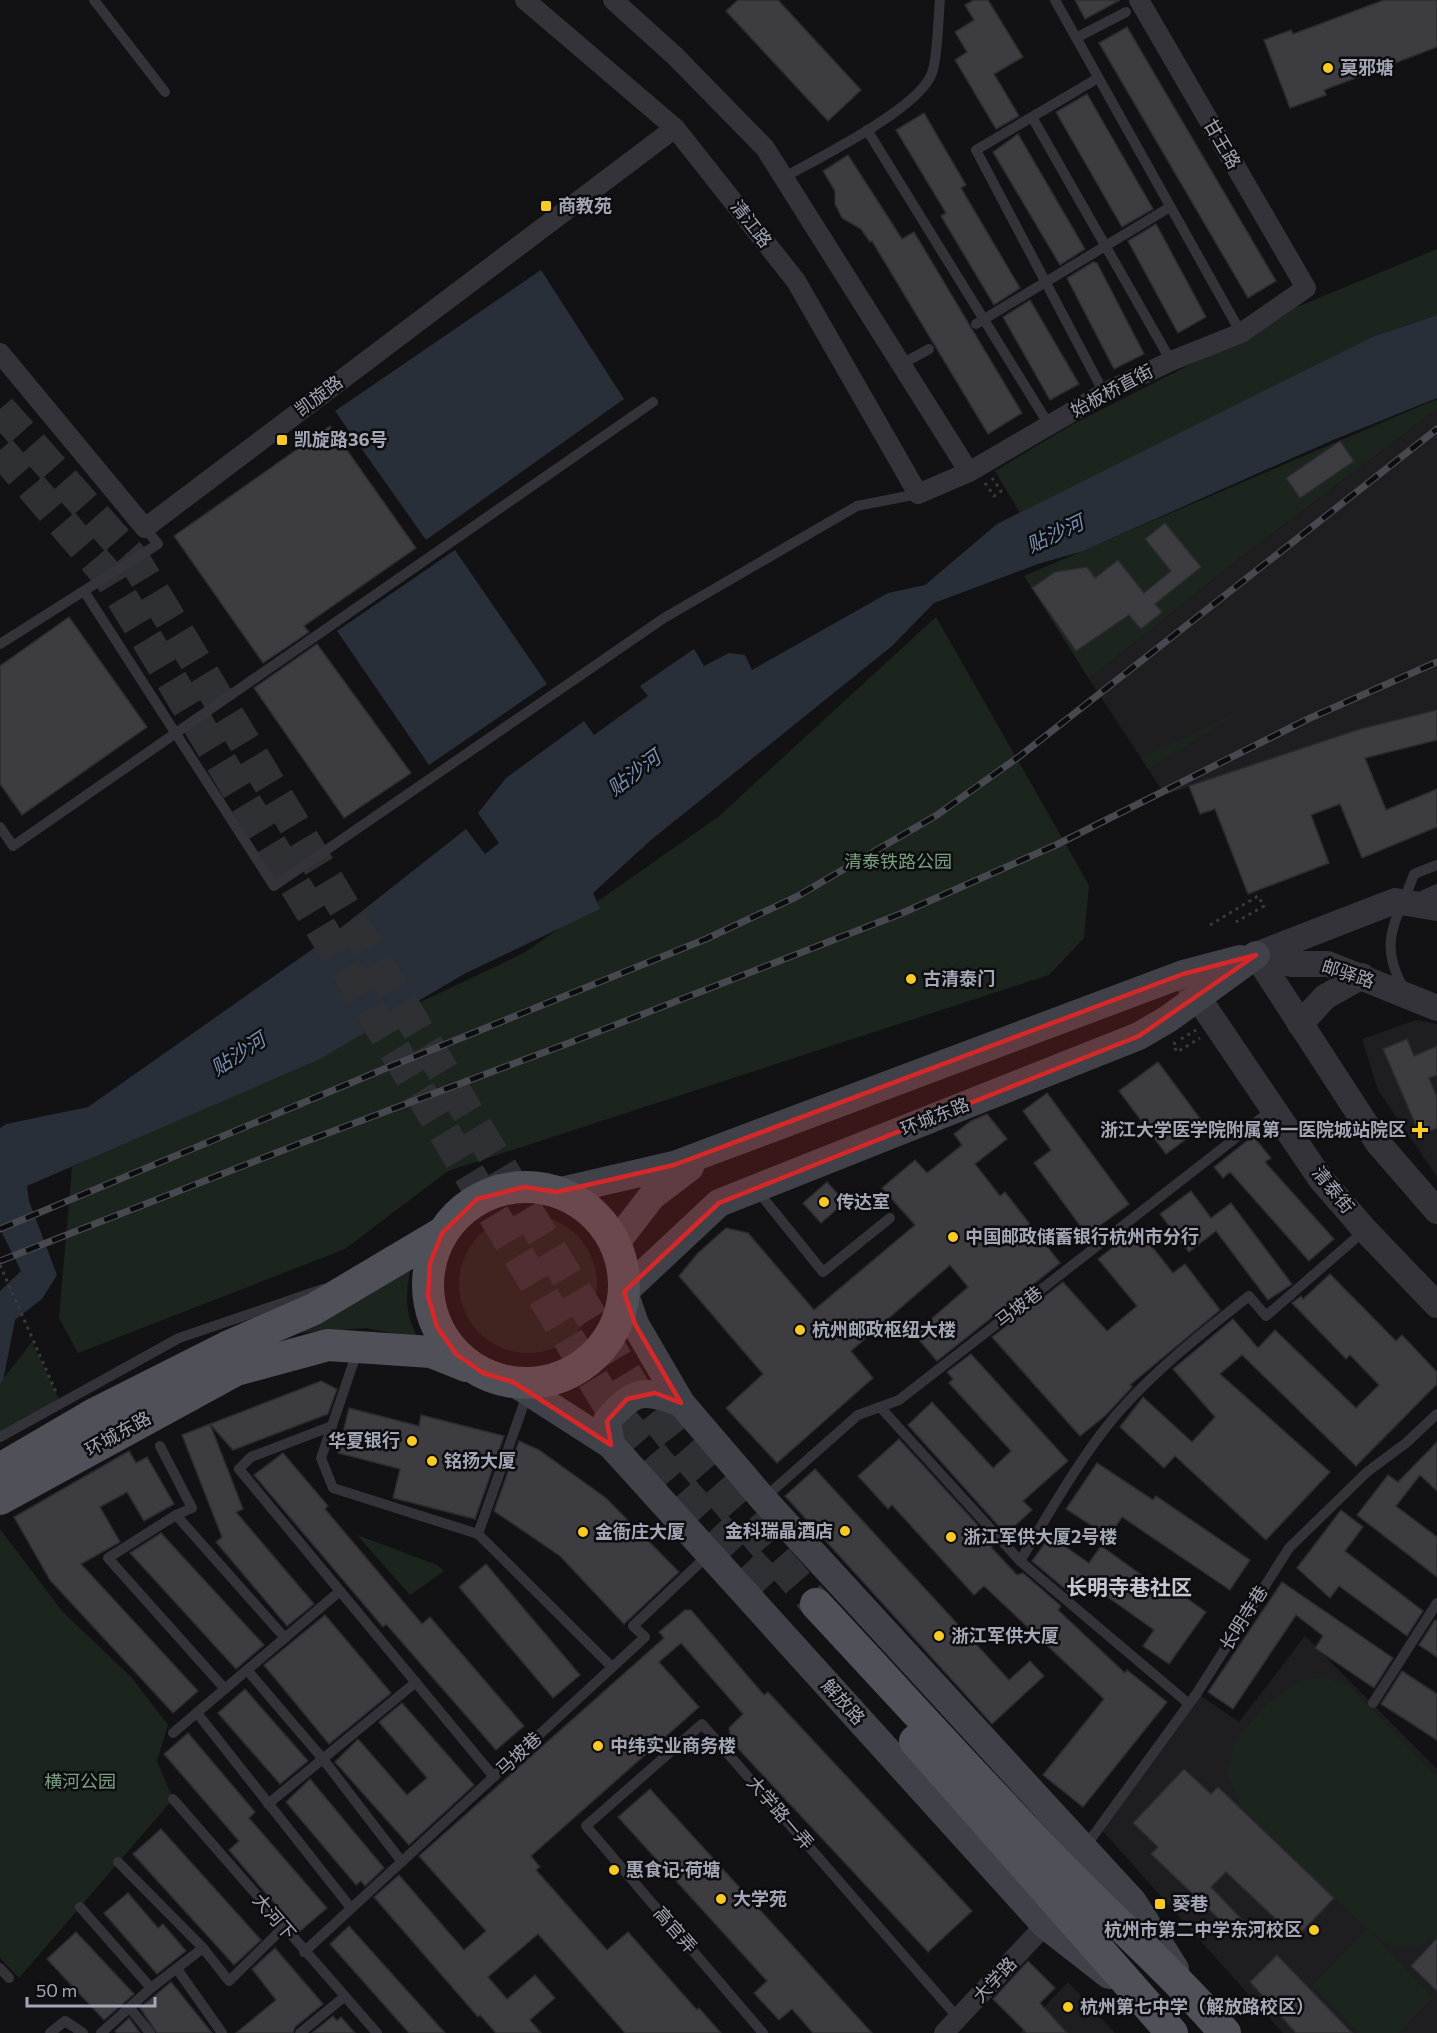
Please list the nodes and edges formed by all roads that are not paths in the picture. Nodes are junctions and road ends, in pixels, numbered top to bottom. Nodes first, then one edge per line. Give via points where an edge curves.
1 (94, 0) edge
2 (525, 0) edge
3 (614, 0) edge
4 (940, 0) edge
5 (1055, 0) edge
6 (1132, 6) edge
7 (1076, 38) junction
8 (1098, 78) junction
9 (165, 92) dead end
10 (1032, 117) junction
11 (675, 128) junction
12 (867, 130) junction
13 (783, 178) junction
14 (1170, 207) junction
15 (1107, 246) junction
16 (1047, 282) junction
17 (1306, 288) joint
18 (980, 321) junction
19 (1241, 333) junction
20 (929, 349) dead end
21 (0, 353) edge
22 (1171, 361) junction
23 (900, 365) junction
24 (1104, 393) junction
25 (652, 402) dead end
26 (1049, 425) junction
27 (979, 475) junction
28 (918, 494) junction
29 (144, 528) junction
30 (84, 591) junction
31 (0, 644) edge
32 (174, 734) junction
33 (0, 827) edge
34 (1437, 865) edge
35 (1437, 889) edge
36 (1404, 903) junction
37 (1437, 908) edge
38 (1256, 955) junction
39 (1362, 976) junction
40 (1190, 986) junction
41 (1408, 996) junction
42 (1437, 1008) edge
43 (1300, 1024) junction
44 (1274, 1109) junction
45 (725, 1146) junction
46 (756, 1189) junction
47 (557, 1191) junction
48 (1437, 1211) edge
49 (890, 1218) dead end
50 (1365, 1230) junction
51 (442, 1233) junction
52 (615, 1244) junction
53 (388, 1267) junction
54 (624, 1292) junction
55 (1437, 1305) edge
56 (359, 1347) junction
57 (231, 1358) junction
58 (483, 1373) junction
59 (521, 1387) junction
60 (681, 1403) junction
61 (880, 1407) junction
62 (1437, 1414) edge
63 (332, 1426) junction
64 (0, 1437) edge
65 (611, 1445) junction
66 (160, 1446) dead end
67 (0, 1469) edge
68 (0, 1499) edge
69 (763, 1499) junction
70 (176, 1515) junction
71 (478, 1534) junction
72 (709, 1554) junction
73 (1020, 1561) junction
74 (340, 1591) junction
75 (1437, 1603) edge
76 (285, 1638) junction
77 (612, 1667) junction
78 (247, 1670) junction
79 (416, 1682) junction
80 (225, 1689) junction
81 (1373, 1703) dead end
82 (1189, 1704) junction
83 (197, 1713) junction
84 (173, 1733) dead end
85 (323, 1759) junction
86 (494, 1777) junction
87 (172, 1799) dead end
88 (268, 1804) junction
89 (586, 1826) joint
90 (1083, 1850) junction
91 (118, 1862) dead end
92 (402, 1862) junction
93 (80, 1907) dead end
94 (351, 1908) junction
95 (1045, 1925) junction
96 (283, 1928) junction
97 (203, 1948) junction
98 (304, 1952) junction
99 (0, 1968) edge
100 (177, 1969) junction
101 (9, 1978) dead end
102 (1185, 1987) junction
103 (151, 1988) junction
104 (344, 1996) junction
105 (130, 2008) junction
106 (959, 2019) junction
107 (1170, 2031) edge
108 (50, 2033) edge
109 (83, 2033) edge
110 (101, 2033) edge
111 (150, 2033) edge
112 (222, 2033) edge
113 (300, 2033) edge
114 (377, 2033) edge
115 (763, 2033) edge
116 (944, 2033) edge
117 (1226, 2033) edge

1 - 9 lane
2 - 11 street, 清江路
3 - 13 street via 765,148
4 - 12 lane via 932,73 920,92
5 - 7 lane
6 - 7 lane
6 - 17 street, 甘王路
7 - 8 lane
8 - 10 lane
8 - 14 lane
10 - 15 lane
10 - 16 lane via 976,150
11 - 28 street, 清江路 via 796,281
11 - 29 street, 凯旋路
12 - 13 lane
12 - 18 lane
13 - 23 street
14 - 15 lane
14 - 19 lane
15 - 16 lane
15 - 22 lane
16 - 18 lane
16 - 24 lane
17 - 19 street, 始板桥直街
18 - 26 lane
19 - 22 street, 始板桥直街
20 - 23 lane
21 - 29 street
22 - 24 street, 始板桥直街
23 - 27 street
24 - 26 street, 始板桥直街
25 - 32 lane
26 - 27 street, 始板桥直街
27 - 28 street, 始板桥直街
28 - 32 lane via 857,506 664,618 274,886
29 - 30 lane via 158,544
30 - 31 lane
30 - 32 lane
32 - 33 lane via 14,846
34 - 36 lane via 1414,874
35 - 36 lane, 环城东路
36 - 37 street, 环城东路
36 - 38 street, 环城东路 via 1395,902
36 - 41 lane via 1389,937 1397,977
38 - 39 street, 邮驿路 via 1291,964 1328,964
38 - 40 main road, 环城东路
38 - 43 street
39 - 41 street, 邮驿路
39 - 43 street via 1325,997
40 - 44 street, 清泰街
40 - 45 main road, 环城东路
40 - 46 main road, 环城东路 via 1139,1036
41 - 42 street, 邮驿路
43 - 48 street via 1378,1143
44 - 50 street, 清泰街 via 1320,1178
44 - 61 lane, 马坡巷 via 899,1400
45 - 47 main road via 674,1166
45 - 52 main road via 680,1173 652,1196
46 - 49 lane via 823,1272
46 - 54 main road, 环城东路 via 719,1203
47 - 51 main road via 524,1186 500,1190 477,1199 457,1214
47 - 52 main road via 581,1203
50 - 55 street, 清泰街
50 - 73 lane via 1266,1316 1249,1296 1180,1351 1115,1416
51 - 53 main road
51 - 58 main road via 429,1274 428,1296 437,1327 456,1354
52 - 54 main road via 621,1259
53 - 57 main road
53 - 64 lane via 179,1338
54 - 59 main road via 617,1322 600,1350 575,1370
54 - 60 main road, 解放路 via 635,1324
56 - 57 main road via 328,1345
56 - 58 main road via 431,1352
56 - 63 lane
57 - 67 main road, 环城东路 via 94,1414
57 - 68 main road, 环城东路
58 - 59 main road
59 - 65 main road, 解放路
59 - 71 lane
60 - 65 main road via 655,1393 627,1399 607,1421
60 - 69 main road, 解放路
61 - 69 lane, 马坡巷 via 858,1415
61 - 73 lane
62 - 82 lane, 长明寺巷 via 1367,1472 1289,1548
63 - 71 lane via 321,1458 333,1488
63 - 74 lane via 251,1457 239,1469
65 - 72 main road, 解放路
66 - 70 lane via 192,1508
69 - 90 main road, 解放路
70 - 76 lane
70 - 80 lane via 108,1558
71 - 77 lane
72 - 77 lane, 马坡巷 via 633,1626 645,1637
72 - 95 main road, 解放路
73 - 82 lane
74 - 76 lane
74 - 79 lane
75 - 81 lane
76 - 78 lane
77 - 86 lane, 马坡巷
78 - 80 lane
78 - 85 lane
79 - 85 lane
79 - 86 lane
80 - 83 lane
82 - 90 lane, 长明寺巷
83 - 84 lane
83 - 88 lane
85 - 88 lane
85 - 92 lane
86 - 92 lane, 马坡巷
87 - 96 lane, 大河下
88 - 94 lane
89 - 106 lane, 大学路一弄 via 702,1724
89 - 115 lane, 高官弄
90 - 102 main road, 解放路 via 1133,1902
91 - 97 lane
92 - 94 lane, 马坡巷
93 - 103 lane
94 - 98 lane, 马坡巷
95 - 106 street, 大学路
95 - 107 main road, 解放路 via 1100,1966
96 - 97 lane via 229,1981
96 - 98 lane, 大河下
97 - 100 lane
98 - 104 lane, 大河下
99 - 101 lane
100 - 103 lane
100 - 112 lane
102 - 107 main road, 解放路 via 1134,1941 809,1611
102 - 117 main road, 解放路
103 - 105 lane
104 - 113 lane
104 - 114 lane, 大河下
105 - 110 lane
105 - 111 lane
106 - 116 street, 大学路
108 - 109 lane via 65,2021

